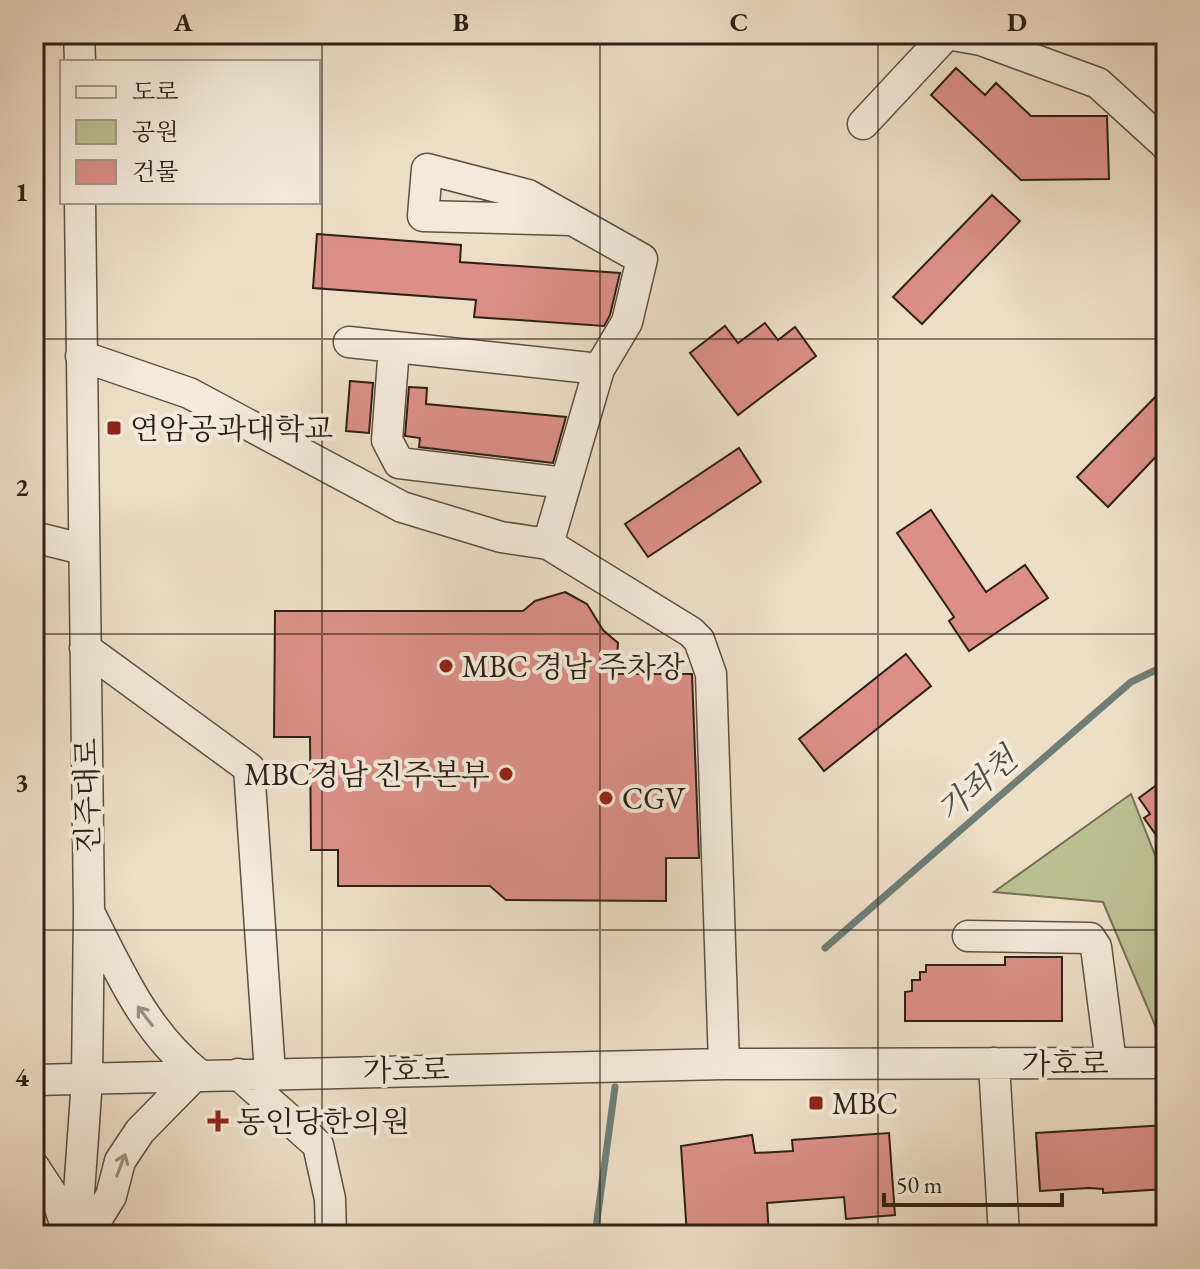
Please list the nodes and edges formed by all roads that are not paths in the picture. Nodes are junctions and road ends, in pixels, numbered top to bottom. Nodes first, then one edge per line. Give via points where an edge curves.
1 (79, 34) edge
2 (80, 60) edge
3 (863, 124) dead end
4 (1166, 145) edge
5 (80, 204) edge
6 (570, 220) dead end
7 (349, 342) dead end
8 (394, 347) junction
9 (81, 356) junction
10 (599, 369) junction
11 (565, 483) junction
12 (34, 537) edge
13 (548, 544) junction
14 (82, 549) junction
15 (85, 648) junction
16 (89, 911) junction
17 (968, 936) dead end
18 (994, 1063) junction
19 (1111, 1063) junction
20 (1166, 1063) edge
21 (724, 1064) junction
22 (197, 1073) junction
23 (270, 1073) junction
24 (238, 1074) junction
25 (34, 1080) edge
26 (87, 1080) junction
27 (34, 1167) edge
28 (69, 1235) edge
29 (76, 1235) edge
30 (87, 1235) edge
31 (331, 1235) edge
32 (1004, 1235) edge

1 - 2 street
3 - 4 street via 947,34 981,40 1098,83
5 - 9 street, 진주대로
6 - 10 street via 642,259 627,322
7 - 8 street
8 - 10 street
8 - 11 street via 387,440 399,463
9 - 13 street via 189,393 402,507 501,537
9 - 14 street, 진주대로
10 - 11 street
11 - 13 street
12 - 14 street
13 - 21 street via 699,640 711,674
14 - 15 street, 진주대로
15 - 16 street, 진주대로
15 - 23 street via 249,768
22 -> 16 street via 178,1058 133,1001
16 - 26 street, 진주대로
17 - 19 street via 1090,938 1096,947
18 - 19 street, 가호로
18 - 21 street, 가호로
18 - 32 street
19 - 20 street, 가호로
21 - 23 street, 가호로
22 - 24 street, 가호로
22 - 26 street, 가호로
30 -> 22 street via 111,1196 120,1161 140,1131
23 - 24 street, 가호로
24 - 31 street via 318,1145 330,1199
25 - 26 street, 가호로
26 - 29 street, 진주대로
27 - 28 street via 59,1205

